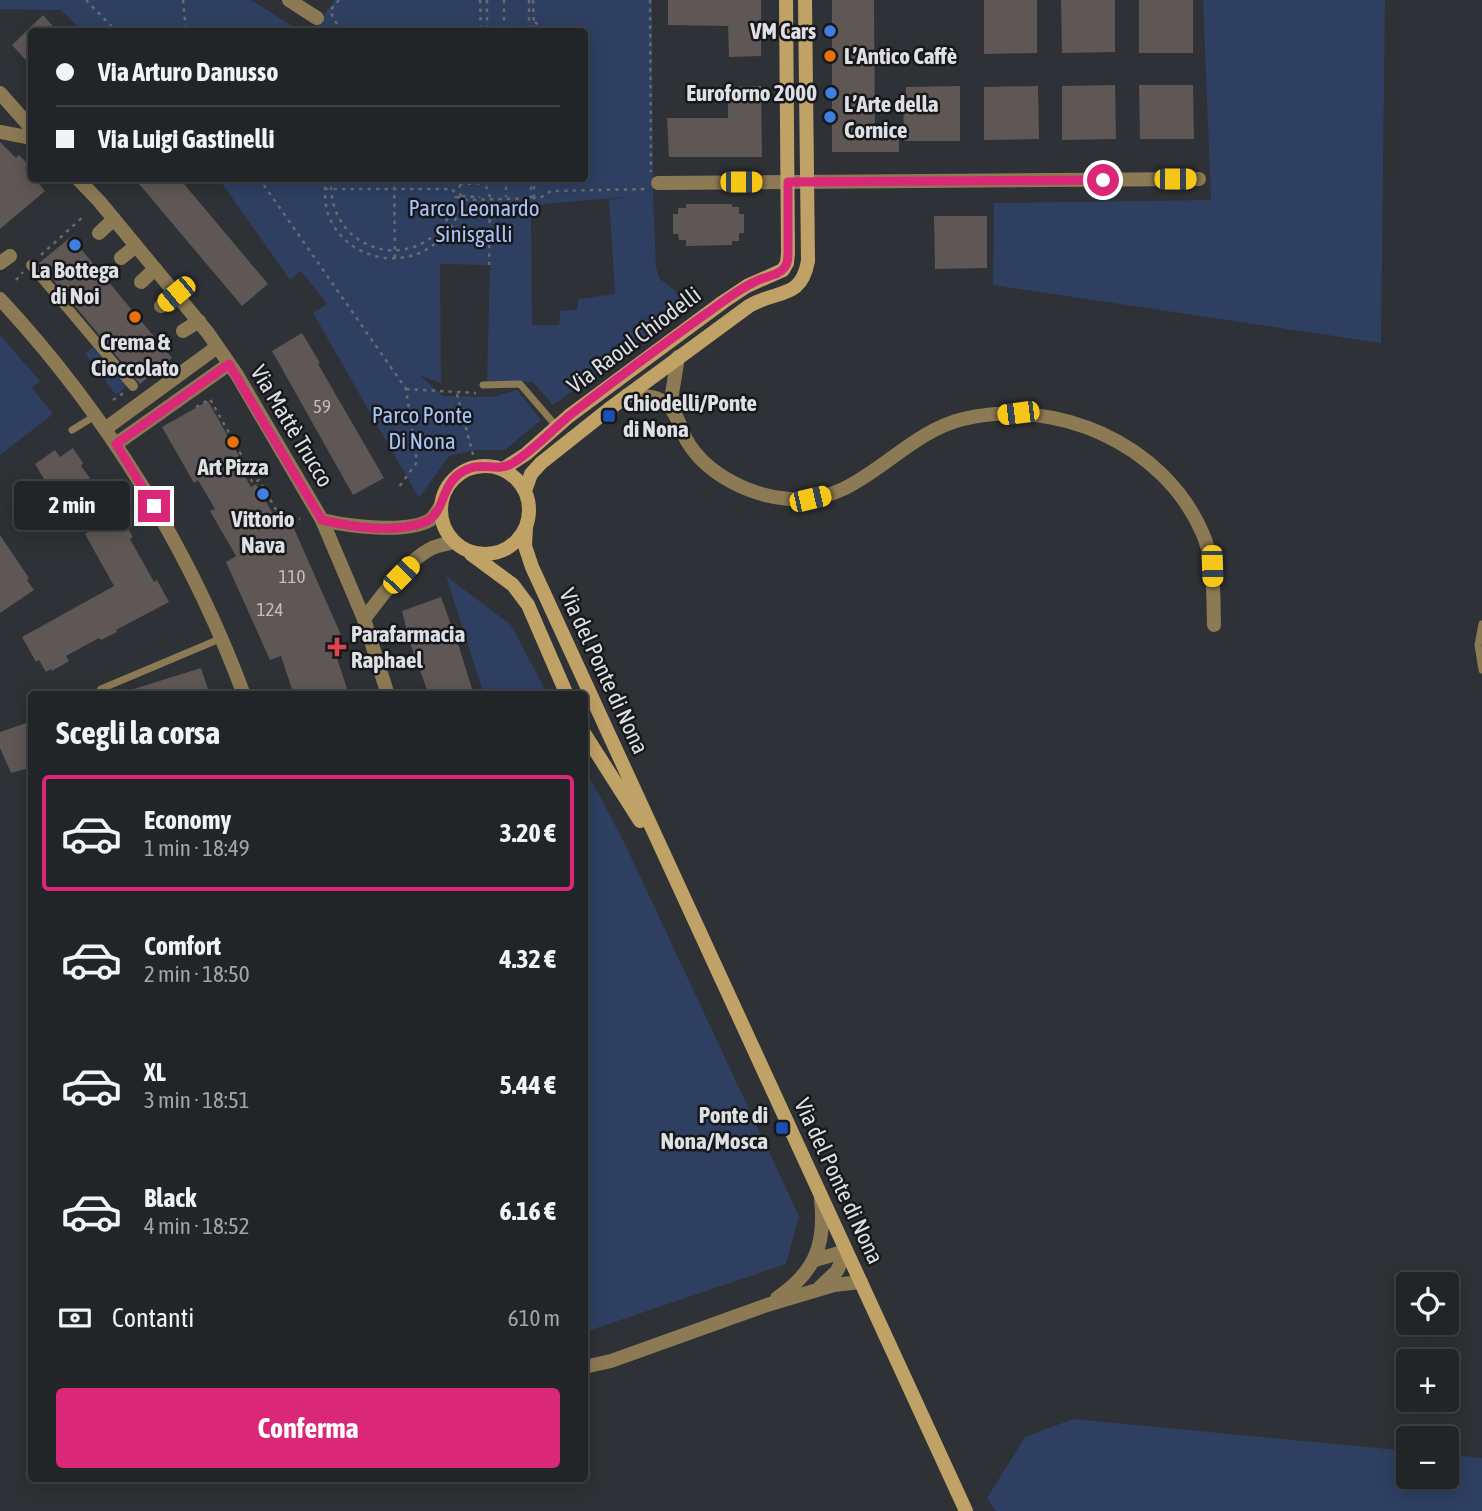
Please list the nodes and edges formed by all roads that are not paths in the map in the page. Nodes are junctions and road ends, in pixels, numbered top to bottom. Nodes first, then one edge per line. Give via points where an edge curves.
1 (289, 0) edge
2 (786, 0) edge
3 (805, 0) edge
4 (323, 15) road end
5 (0, 93) edge
6 (28, 125) edge
7 (0, 132) edge
8 (28, 137) edge
9 (1199, 179) dead end
10 (654, 180) road end
11 (81, 182) edge
12 (788, 182) junction
13 (807, 182) junction
14 (114, 219) junction
15 (99, 233) dead end
16 (136, 246) junction
17 (121, 258) dead end
18 (31, 265) road end
19 (156, 269) junction
20 (141, 282) dead end
21 (176, 294) junction
22 (0, 299) edge
23 (161, 306) dead end
24 (199, 321) junction
25 (183, 331) dead end
26 (217, 347) junction
27 (678, 357) junction
28 (229, 364) junction
29 (483, 385) dead end
30 (133, 386) dead end
31 (627, 395) junction
32 (670, 406) junction
33 (95, 416) junction
34 (557, 427) junction
35 (105, 429) junction
36 (72, 430) dead end
37 (116, 444) junction
38 (503, 469) junction
39 (525, 491) junction
40 (440, 507) junction
41 (322, 520) junction
42 (526, 527) junction
43 (459, 546) junction
44 (364, 620) junction
45 (1482, 624) edge
46 (1214, 625) dead end
47 (222, 638) junction
48 (1482, 670) edge
49 (100, 691) edge
50 (242, 691) edge
51 (387, 691) edge
52 (565, 691) edge
53 (588, 739) edge
54 (671, 870) junction
55 (821, 1198) junction
56 (846, 1251) junction
57 (815, 1260) junction
58 (861, 1282) junction
59 (816, 1290) junction
60 (767, 1305) junction
61 (588, 1366) edge
62 (966, 1511) edge

1 - 4 street
2 - 12 main road, Via Raoul Chiodelli
3 - 13 main road, Via Raoul Chiodelli
5 - 6 street
7 - 8 street
9 - 13 street
10 - 12 street
11 - 14 street, Via Mattè Trucco
12 - 13 street
12 - 34 main road, Via Raoul Chiodelli via 788,253 783,270 738,291
13 - 27 main road, Via Raoul Chiodelli via 808,261 803,281 790,291 749,306
14 - 15 street
14 - 16 street, Via Mattè Trucco
16 - 17 street
16 - 19 street, Via Mattè Trucco
18 - 30 street
19 - 20 street
19 - 21 street, Via Mattè Trucco
21 - 23 street
21 - 24 street, Via Mattè Trucco
22 - 33 street
24 - 25 street
24 - 26 street, Via Mattè Trucco
26 - 28 street, Via Mattè Trucco
26 - 35 street
27 - 31 main road, Via Raoul Chiodelli
27 - 32 street
28 - 37 street
28 - 41 street, Via Mattè Trucco
29 - 34 lane via 520,384
31 - 32 street via 658,398
31 - 39 main road, Via Raoul Chiodelli via 541,463
32 - 46 street via 689,443 714,469 740,487 790,500 841,492 929,432 963,419 1018,413 1083,425 1148,461 1177,490 1203,532 1212,566
33 - 35 street
33 - 36 lane
34 - 38 main road, Via Raoul Chiodelli
35 - 37 street
37 - 47 street via 167,529
38 - 39 main road
38 - 40 main road via 467,469 448,484
39 - 42 main road via 529,503
40 - 41 street via 431,519 417,525 388,527
40 - 43 main road via 441,520
41 - 44 street, Via Mattè Trucco
42 - 43 main road via 511,547 500,552 488,555
42 - 54 main road, Via del Ponte di Nona via 525,546 532,567
43 - 44 street via 431,548 388,588
43 - 52 main road, Via del Ponte di Nona via 513,585 527,605
44 - 51 street, Via Mattè Trucco
45 - 48 lane via 1478,645
47 - 49 lane
47 - 50 street
53 - 54 main road, Via del Ponte di Nona
54 - 55 main road, Via del Ponte di Nona
55 - 56 main road, Via del Ponte di Nona
55 - 57 street via 822,1231
56 - 57 street
56 - 58 main road, Via del Ponte di Nona
56 - 59 street via 837,1271
57 - 60 street via 798,1281
58 - 59 street
58 - 62 main road, Via del Ponte di Nona
59 - 60 street
60 - 61 street

